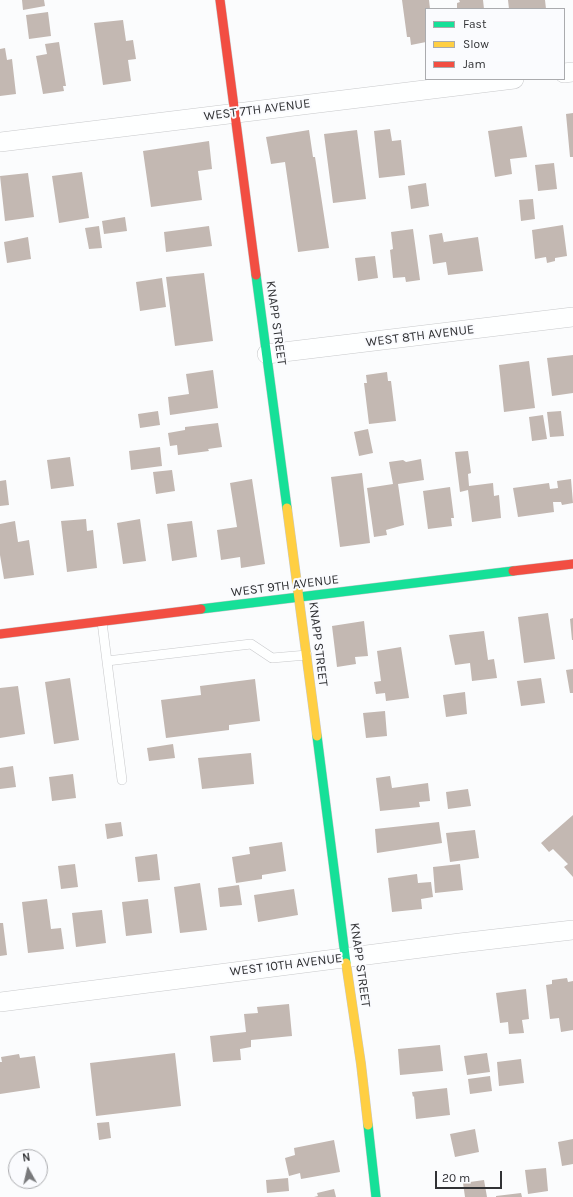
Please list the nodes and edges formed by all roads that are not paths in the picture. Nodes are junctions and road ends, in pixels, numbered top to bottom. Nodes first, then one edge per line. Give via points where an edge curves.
1 (220, 0) edge
2 (506, 80) edge
3 (235, 113) junction
4 (0, 142) edge
5 (573, 317) edge
6 (267, 354) junction
7 (573, 564) edge
8 (299, 597) junction
9 (102, 622) junction
10 (0, 634) edge
11 (307, 655) junction
12 (107, 661) junction
13 (122, 780) dead end
14 (573, 930) edge
15 (345, 958) junction
16 (0, 1002) edge
17 (376, 1197) edge

1 - 3 street, KNAPP STREET
2 - 3 street, WEST 7TH AVENUE
3 - 4 street, WEST 7TH AVENUE
3 - 6 street, KNAPP STREET
5 - 6 street, WEST 8TH AVENUE
6 - 8 street, KNAPP STREET
7 - 8 street, WEST 9TH AVENUE
8 - 9 street, WEST 9TH AVENUE
8 - 11 street, KNAPP STREET
9 - 10 street, WEST 9TH AVENUE
9 - 12 lane
11 - 12 lane via 272,658 251,644
11 - 15 street, KNAPP STREET
12 - 13 lane
14 - 15 street, WEST 10TH AVENUE
15 - 16 street, WEST 10TH AVENUE
15 - 17 street, KNAPP STREET via 361,1064

